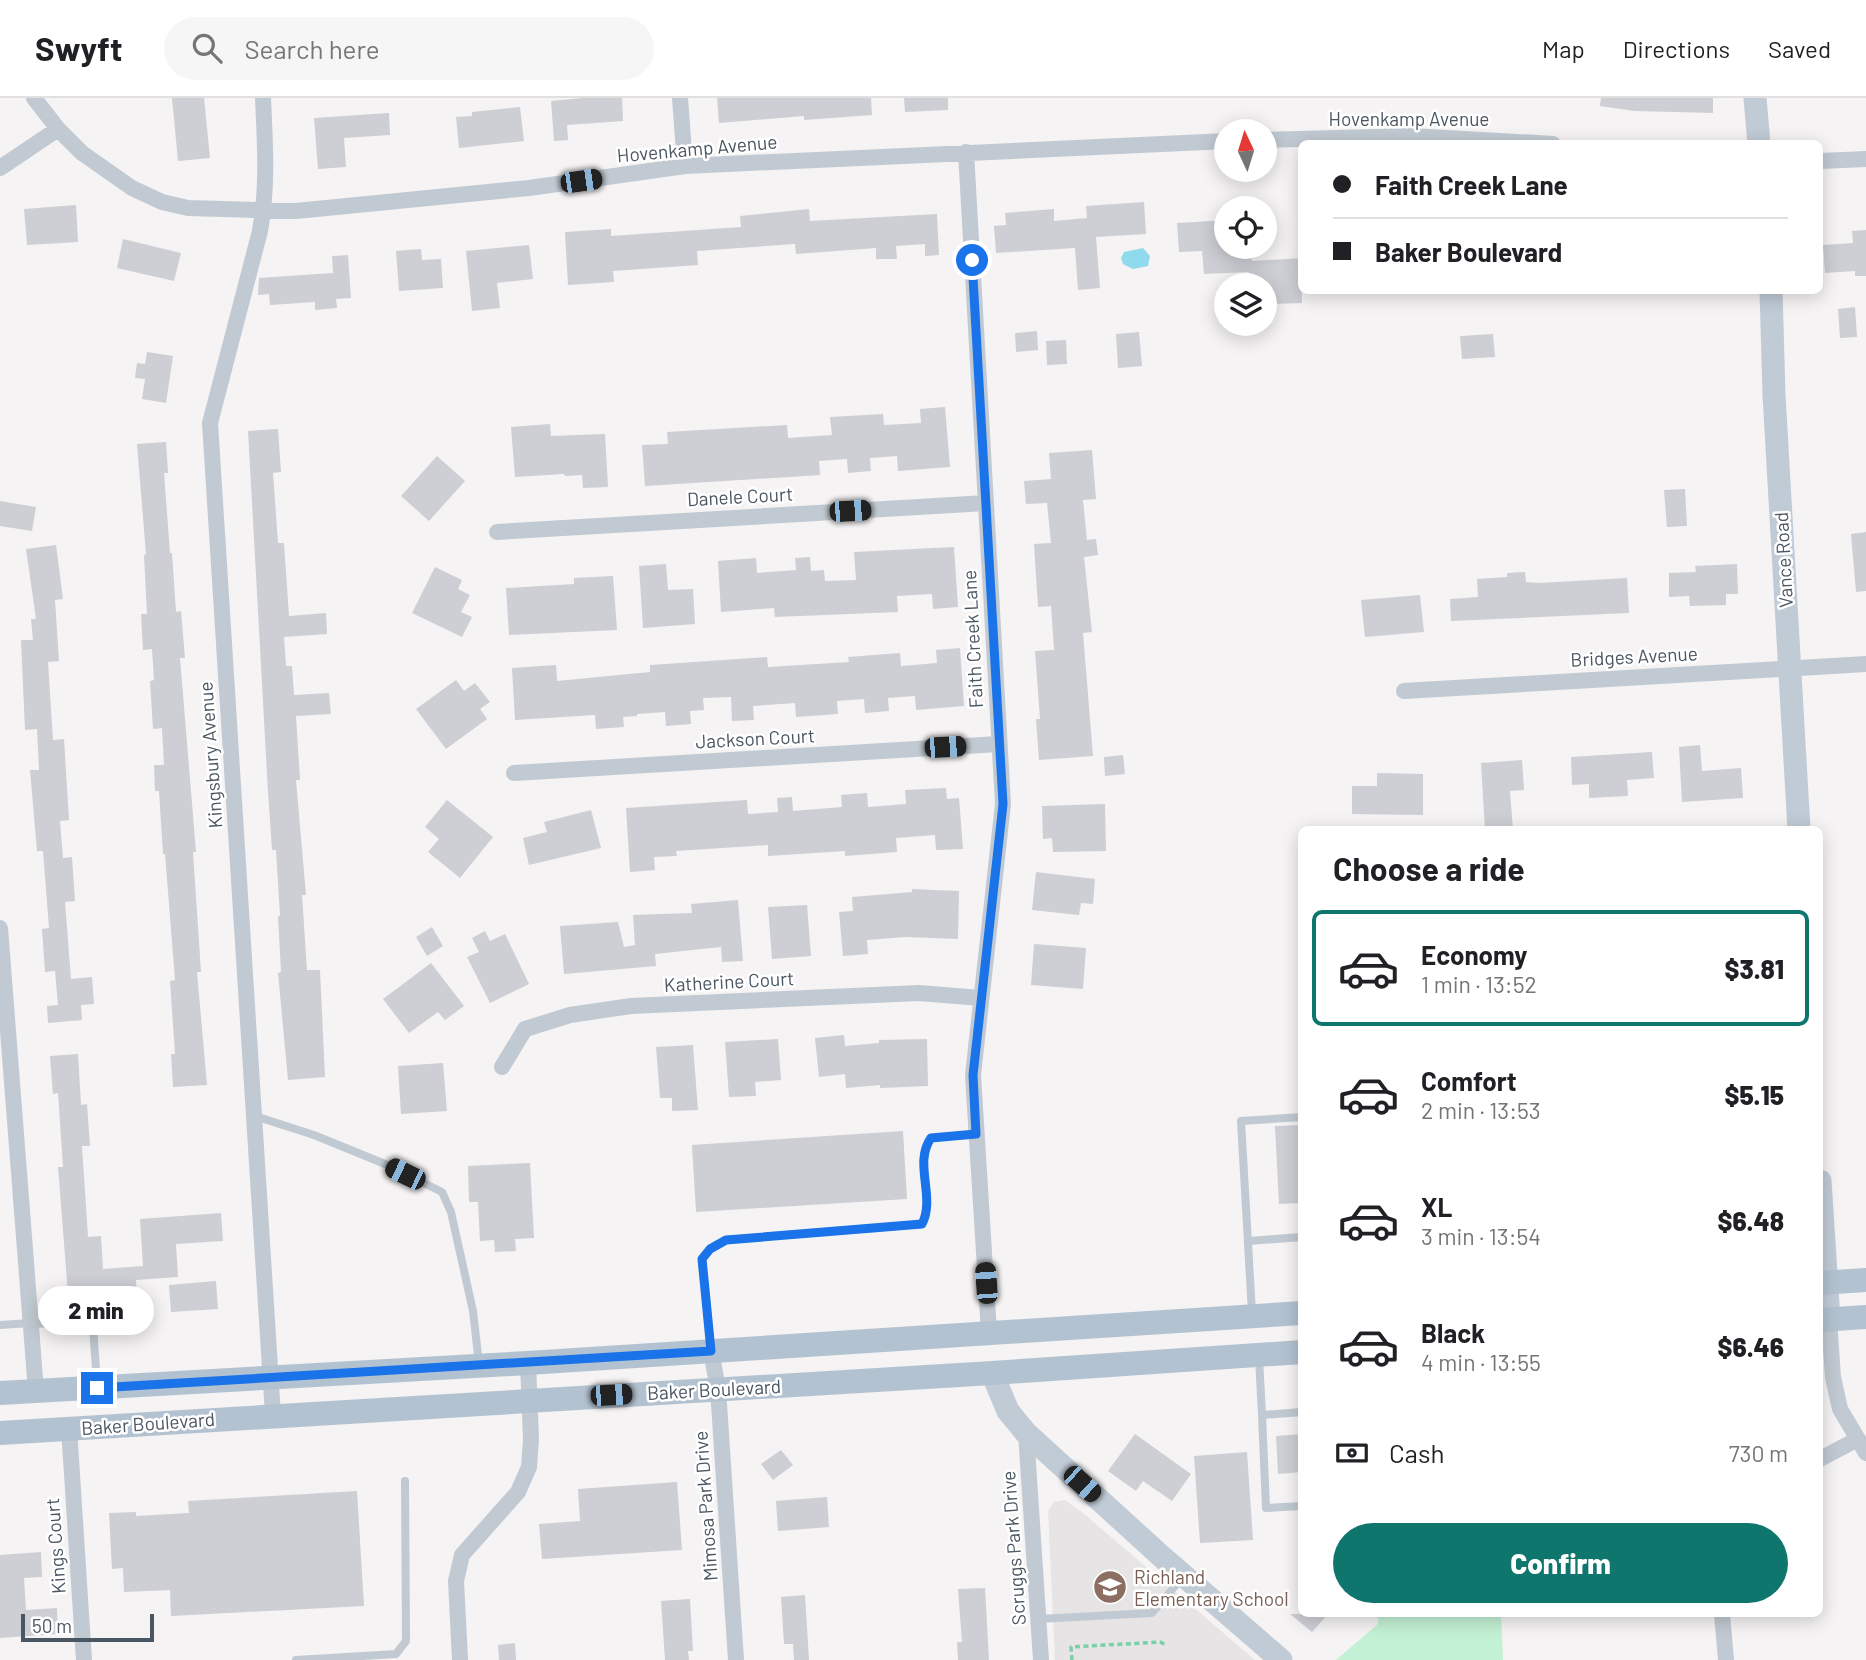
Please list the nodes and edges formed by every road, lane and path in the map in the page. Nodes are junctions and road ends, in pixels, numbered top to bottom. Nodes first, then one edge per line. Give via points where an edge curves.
1 (34, 98) edge
2 (263, 98) edge
3 (680, 98) edge
4 (1755, 98) edge
5 (58, 128) junction
6 (1278, 140) edge
7 (1482, 140) edge
8 (1759, 140) edge
9 (1214, 142) edge
10 (966, 152) junction
11 (1866, 159) edge
12 (1823, 161) edge
13 (685, 166) junction
14 (0, 168) edge
15 (264, 211) junction
16 (1771, 294) edge
17 (986, 503) junction
18 (497, 532) dead end
19 (1866, 664) edge
20 (1789, 668) junction
21 (1404, 691) dead end
22 (999, 744) junction
23 (514, 773) dead end
24 (1799, 826) edge
25 (0, 928) edge
26 (981, 998) junction
27 (502, 1067) dead end
28 (6, 1098) edge
29 (254, 1116) junction
30 (1298, 1117) edge
31 (976, 1134) junction
32 (1298, 1237) edge
33 (1248, 1241) junction
34 (1866, 1280) edge
35 (1823, 1283) edge
36 (1298, 1313) edge
37 (1252, 1316) junction
38 (1866, 1317) edge
39 (1824, 1319) edge
40 (30, 1323) junction
41 (0, 1325) edge
42 (989, 1333) junction
43 (711, 1351) junction
44 (1298, 1352) edge
45 (1259, 1355) junction
46 (528, 1363) junction
47 (479, 1365) junction
48 (992, 1373) junction
49 (272, 1378) junction
50 (97, 1388) junction
51 (718, 1389) junction
52 (36, 1391) junction
53 (0, 1393) edge
54 (530, 1400) junction
55 (1298, 1412) edge
56 (273, 1415) junction
57 (1262, 1415) junction
58 (69, 1428) junction
59 (0, 1433) edge
60 (1026, 1433) junction
61 (1862, 1446) edge
62 (1823, 1458) edge
63 (405, 1481) dead end
64 (1298, 1506) edge
65 (1184, 1576) junction
66 (1722, 1617) edge
67 (1038, 1619) junction
68 (1166, 1645) dead end
69 (84, 1660) edge
70 (296, 1660) edge
71 (460, 1660) edge
72 (736, 1660) edge
73 (1041, 1660) edge
74 (1072, 1660) edge
75 (1281, 1660) edge
76 (1726, 1660) edge

1 - 5 street, Hovenkamp Avenue
2 - 15 street, Kingsbury Avenue
3 - 13 street
4 - 8 street
5 - 14 street
5 - 15 street, Hovenkamp Avenue via 82,153 132,188 162,202 188,208
6 - 7 street, Hovenkamp Avenue via 1412,136
9 - 10 street, Hovenkamp Avenue
10 - 13 street, Hovenkamp Avenue
10 - 17 street, Faith Creek Lane
11 - 12 street
13 - 15 street, Hovenkamp Avenue via 529,188
15 - 29 street, Kingsbury Avenue via 209,423
16 - 20 street, Vance Road
17 - 18 street, Danele Court
17 - 22 street, Faith Creek Lane
19 - 20 street, Bridges Avenue
20 - 21 street, Bridges Avenue
20 - 24 street, Vance Road
22 - 23 street, Jackson Court
22 - 26 street, Faith Creek Lane via 1003,804
25 - 28 street
26 - 27 street, Katherine Court via 919,993 631,1006 570,1015 525,1029
26 - 31 street, Faith Creek Lane via 973,1075
28 - 40 street
29 - 47 lane via 338,1144 442,1192 473,1311
29 - 49 street, Kingsbury Avenue
30 - 33 lane via 1241,1121
31 - 42 street, Faith Creek Lane
31 - 43 lane via 931,1138 923,1149 928,1212 922,1224 726,1240 710,1249 702,1259
32 - 33 lane
33 - 37 lane
34 - 35 main road
35 - 39 street
36 - 37 main road, Baker Boulevard
37 - 42 main road, Baker Boulevard
38 - 39 main road
39 - 61 street via 1840,1409
40 - 41 lane
40 - 50 lane via 93,1326
40 - 52 street
42 - 43 main road, Baker Boulevard
42 - 48 main road
43 - 46 main road, Baker Boulevard
43 - 51 street, Mimosa Park Drive
44 - 45 main road, Baker Boulevard
45 - 48 main road, Baker Boulevard
45 - 57 lane
46 - 47 main road, Baker Boulevard
46 - 54 street
47 - 49 main road, Baker Boulevard
48 - 51 main road, Baker Boulevard
48 - 60 street via 1008,1411
49 - 50 main road, Baker Boulevard
49 - 56 street, Kingsbury Avenue
50 - 52 main road, Baker Boulevard
51 - 54 main road, Baker Boulevard
51 - 72 street, Mimosa Park Drive
52 - 53 main road, Baker Boulevard
54 - 56 main road, Baker Boulevard
54 - 71 street via 529,1467 518,1492 463,1555 456,1581
55 - 57 lane
56 - 58 main road, Baker Boulevard
57 - 64 lane via 1266,1508
58 - 59 main road, Baker Boulevard
58 - 69 street, Kings Court
60 - 65 street
60 - 67 street, Scruggs Park Drive
61 - 62 street
63 - 70 lane via 406,1641 396,1654
65 - 67 lane via 1152,1613
65 - 75 street
66 - 76 street
67 - 73 street, Scruggs Park Drive
68 - 74 path via 1071,1647

